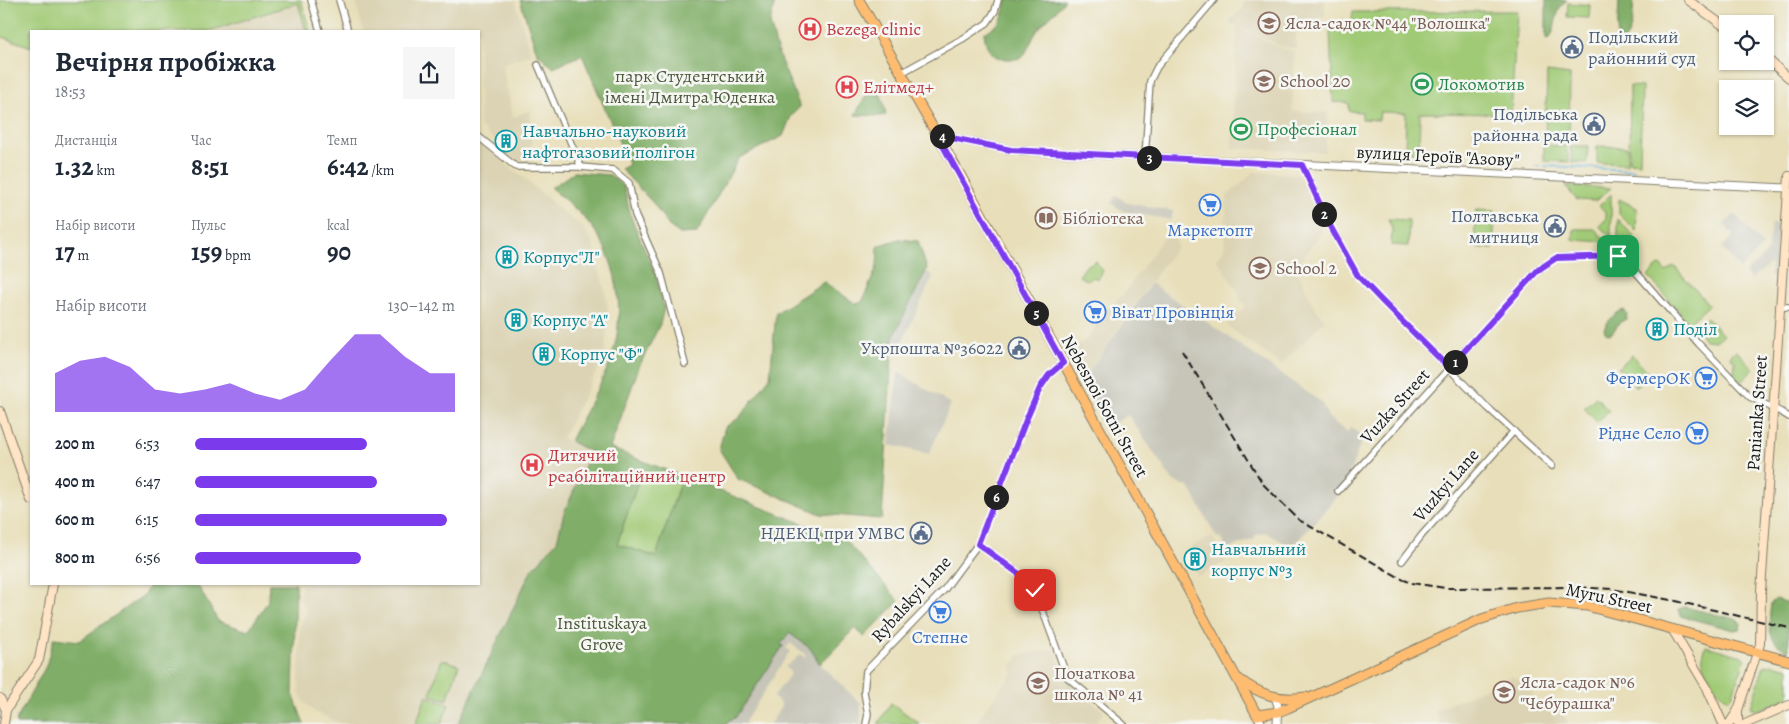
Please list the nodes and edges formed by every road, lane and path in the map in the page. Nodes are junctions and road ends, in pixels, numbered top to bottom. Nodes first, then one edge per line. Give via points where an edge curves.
1 (311, 0) edge
2 (339, 0) edge
3 (859, 0) edge
4 (998, 0) edge
5 (1214, 0) edge
6 (1688, 0) edge
7 (1719, 22) edge
8 (320, 30) edge
9 (348, 30) edge
10 (538, 65) dead end
11 (1774, 66) edge
12 (901, 73) junction
13 (1789, 78) edge
14 (937, 135) junction
15 (480, 138) edge
16 (1145, 158) junction
17 (1302, 165) junction
18 (581, 167) junction
19 (1789, 176) edge
20 (1789, 188) edge
21 (1780, 307) junction
22 (1789, 307) edge
23 (1063, 363) junction
24 (685, 364) dead end
25 (1449, 368) junction
26 (1772, 407) junction
27 (0, 411) edge
28 (1789, 417) edge
29 (1514, 431) junction
30 (1552, 466) dead end
31 (1338, 492) dead end
32 (30, 497) edge
33 (978, 544) junction
34 (1402, 561) dead end
35 (53, 585) edge
36 (1672, 630) junction
37 (1757, 653) junction
38 (1789, 661) edge
39 (1236, 676) junction
40 (1263, 694) junction
41 (1316, 695) junction
42 (1275, 697) junction
43 (0, 698) edge
44 (1248, 698) junction
45 (1789, 705) edge
46 (6, 710) junction
47 (1738, 710) junction
48 (1278, 712) junction
49 (1258, 715) junction
50 (4, 724) edge
51 (866, 724) edge
52 (1123, 724) edge
53 (1262, 724) edge
54 (1277, 724) edge
55 (1722, 724) edge
56 (1729, 724) edge
57 (1738, 724) edge
58 (1745, 724) edge

1 - 8 street
2 - 9 street
3 - 12 main road, Nebesnoi Sotni Street
4 - 12 street via 987,23
5 - 16 street via 1157,68 1150,81
6 - 7 main road
10 - 18 street
11 - 13 main road
12 - 14 main road, Nebesnoi Sotni Street
14 - 16 street, вулиця Героїв "Азову" via 1011,150
14 - 23 main road, Nebesnoi Sotni Street
15 - 18 street via 516,167
16 - 17 street, вулиця Героїв "Азову"
17 - 20 street, вулиця Героїв "Азову"
17 - 25 street via 1358,276
18 - 24 street via 613,170 629,183 635,215 661,273
19 - 20 main road, Panianka Street
20 - 21 main road, Panianka Street
21 - 22 street
21 - 26 main road, Panianka Street
23 - 33 street, Rybalskyi Lane via 1040,388
23 - 39 main road, Nebesnoi Sotni Street
25 - 26 street, Vuzka Street via 1538,270 1556,258 1618,256 1629,264 1750,397
25 - 29 street
25 - 31 street, Vuzka Street
26 - 28 street
26 - 37 main road, Panianka Street
27 - 32 main road
29 - 30 street
29 - 34 street, Vuzkyi Lane
33 - 51 street, Rybalskyi Lane via 944,590 866,671
33 - 52 street via 1033,584 1067,677
35 - 46 main road via 39,660
36 - 37 main road, Myru Street
36 - 41 main road, Myru Street via 1588,606 1549,603 1517,608 1482,619
36 - 55 main road via 1707,688
37 - 38 main road, Myru Street
37 - 47 main road, Panianka Street
39 - 40 main road, Myru Street
39 - 44 main road, Nebesnoi Sotni Street
40 - 42 main road, Myru Street
40 - 44 main road
41 - 42 main road, Myru Street
41 - 48 main road, Myru Street
42 - 48 street
43 - 46 main road
44 - 49 main road, Nebesnoi Sotni Street
45 - 58 main road
46 - 50 main road
47 - 56 main road
47 - 57 main road
48 - 49 main road, Myru Street
48 - 54 street
49 - 53 street, Nebesnoi Sotni Street

